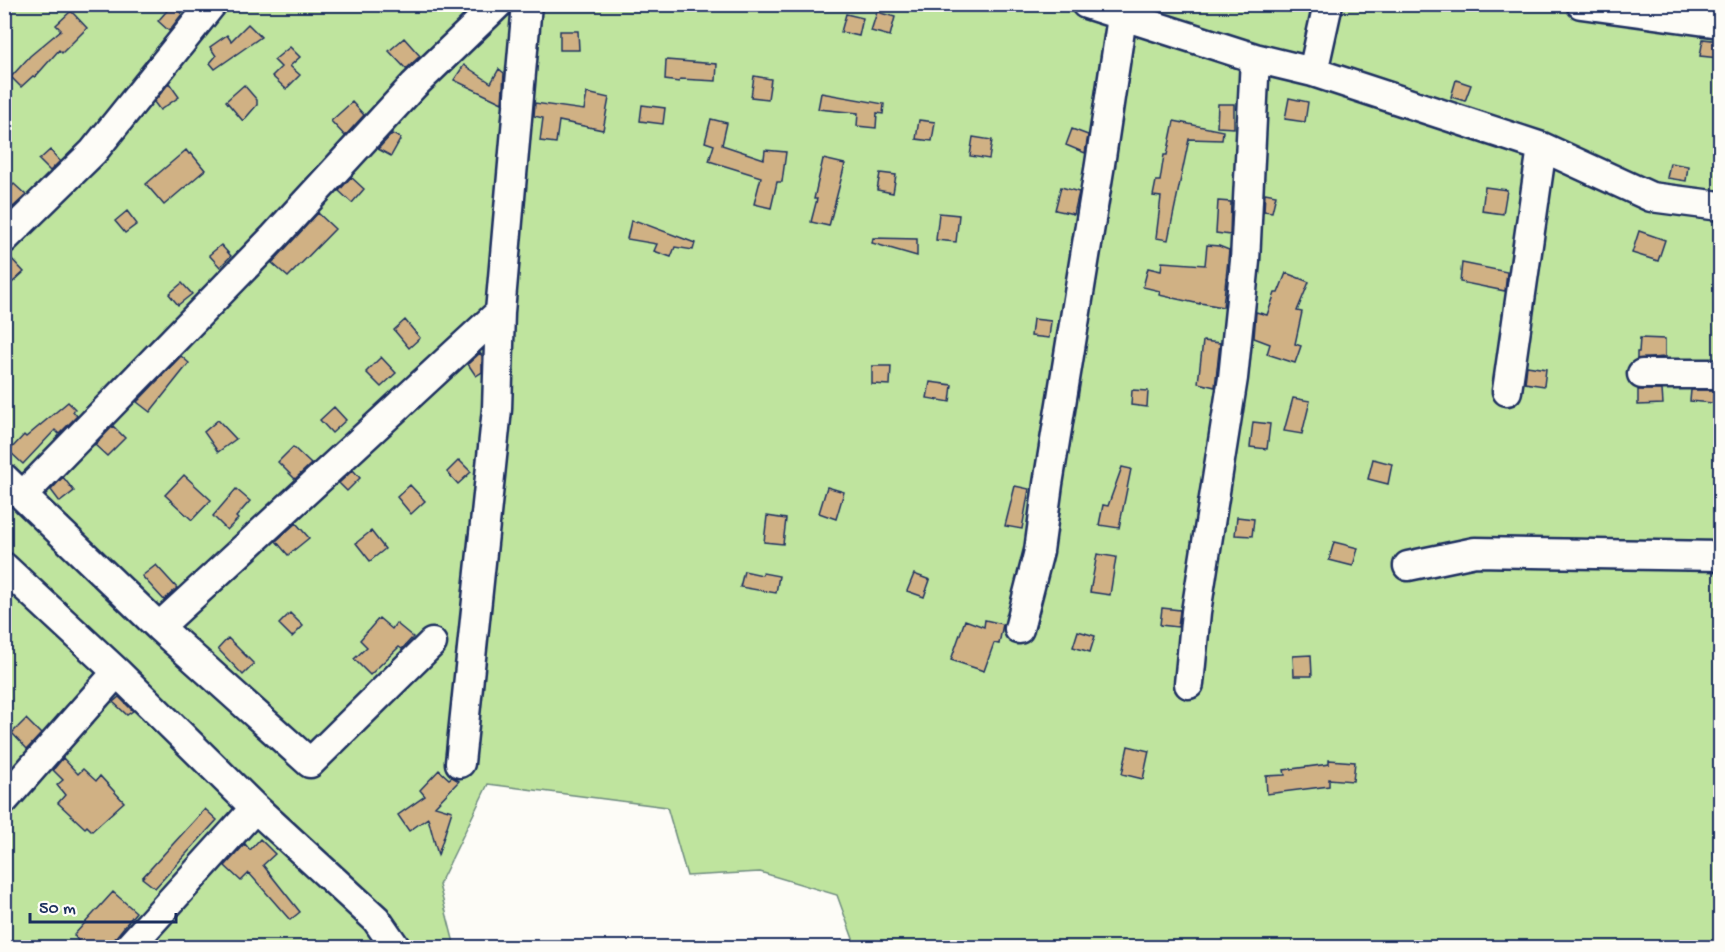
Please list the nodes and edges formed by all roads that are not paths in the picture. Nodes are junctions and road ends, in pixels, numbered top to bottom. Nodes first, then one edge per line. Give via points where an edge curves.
1 (212, 4) edge
2 (498, 4) edge
3 (527, 4) edge
4 (1086, 4) edge
5 (1328, 4) edge
6 (1581, 4) edge
7 (1122, 17) junction
8 (1720, 23) edge
9 (1255, 58) junction
10 (1313, 72) junction
11 (1542, 147) junction
12 (1720, 206) edge
13 (4, 239) edge
14 (500, 312) junction
15 (1642, 374) dead end
16 (1720, 374) edge
17 (1507, 391) dead end
18 (14, 487) edge
19 (1720, 556) edge
20 (1408, 566) dead end
21 (4, 567) edge
22 (159, 627) junction
23 (1019, 630) dead end
24 (432, 644) dead end
25 (117, 672) junction
26 (1189, 684) dead end
27 (460, 763) dead end
28 (4, 800) edge
29 (255, 808) junction
30 (128, 948) edge
31 (396, 948) edge

1 - 13 street via 93,152
2 - 18 street via 414,85 274,237
3 - 14 street
4 - 7 street
5 - 10 street
6 - 8 street
7 - 9 street
7 - 23 street via 1039,550
9 - 10 street
9 - 26 street via 1245,261 1233,378 1199,591
10 - 11 street
11 - 12 street via 1651,197
11 - 17 street
14 - 22 street
14 - 27 street via 497,409
15 - 16 street
18 - 22 street
19 - 20 street via 1475,552
21 - 25 street
22 - 24 street via 310,763
25 - 28 street
25 - 29 street
29 - 30 street
29 - 31 street via 376,920

